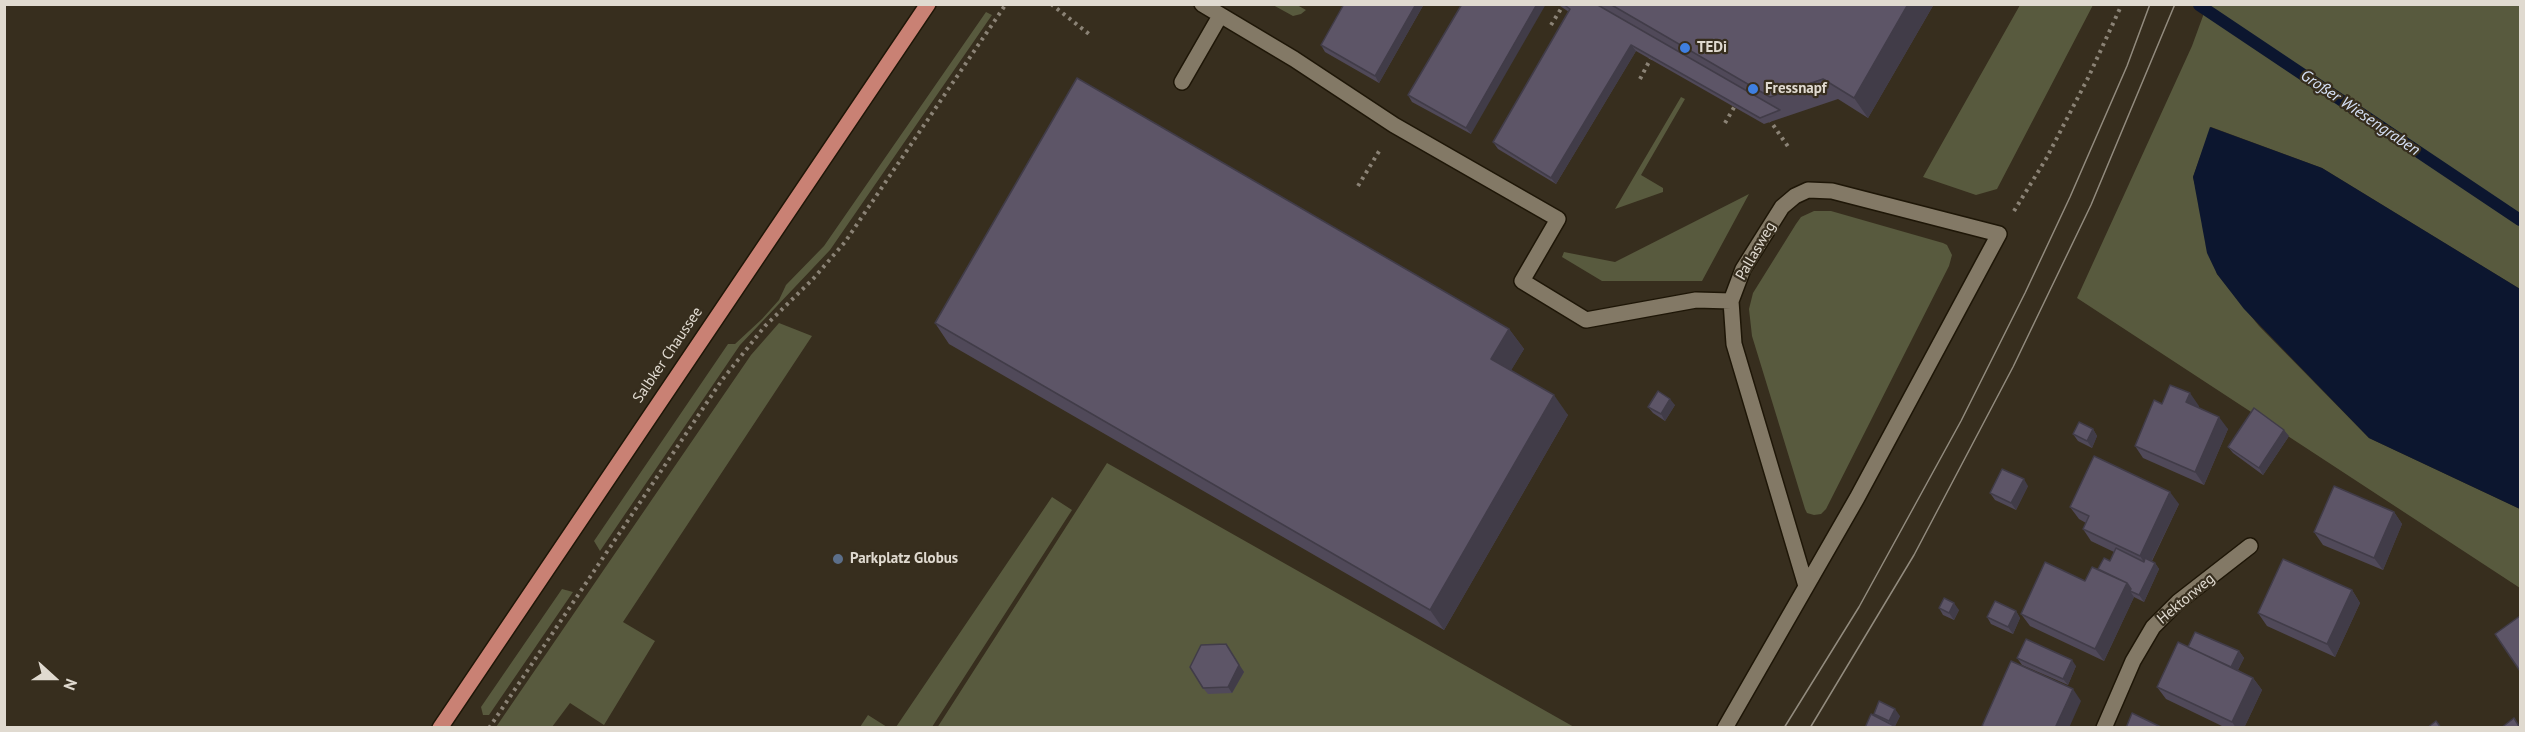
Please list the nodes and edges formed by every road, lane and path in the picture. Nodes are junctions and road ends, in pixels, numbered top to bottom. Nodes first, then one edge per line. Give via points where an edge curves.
1 (928, 4) edge
2 (1006, 4) edge
3 (1051, 4) edge
4 (1202, 4) edge
5 (1564, 4) edge
6 (2121, 4) edge
7 (1220, 16) junction
8 (1551, 25) dead end
9 (1089, 34) dead end
10 (1663, 58) edge
11 (1640, 79) dead end
12 (1182, 82) dead end
13 (1738, 100) edge
14 (1767, 117) edge
15 (1725, 123) dead end
16 (1789, 148) dead end
17 (1380, 149) dead end
18 (1358, 186) dead end
19 (1999, 234) junction
20 (1731, 301) junction
21 (2250, 546) dead end
22 (1806, 586) junction
23 (440, 728) edge
24 (489, 728) edge
25 (1725, 728) edge
26 (2104, 728) edge

1 - 23 main road, Salbker Chaussee
2 - 24 path via 845,242 765,326 722,380
3 - 9 path
4 - 7 street
5 - 8 path
6 - 19 path via 2042,166
7 - 12 street
7 - 20 street via 1558,219 1522,281 1586,320 1696,300
10 - 11 path via 1653,53
13 - 15 path
14 - 16 path
17 - 18 path
19 - 20 street, Pallasweg via 1832,191 1808,190 1795,196 1778,213 1743,269
19 - 22 street
20 - 22 street, Pallasweg via 1737,359
21 - 26 street, Hektorweg via 2178,602 2153,627 2133,661
22 - 25 street

